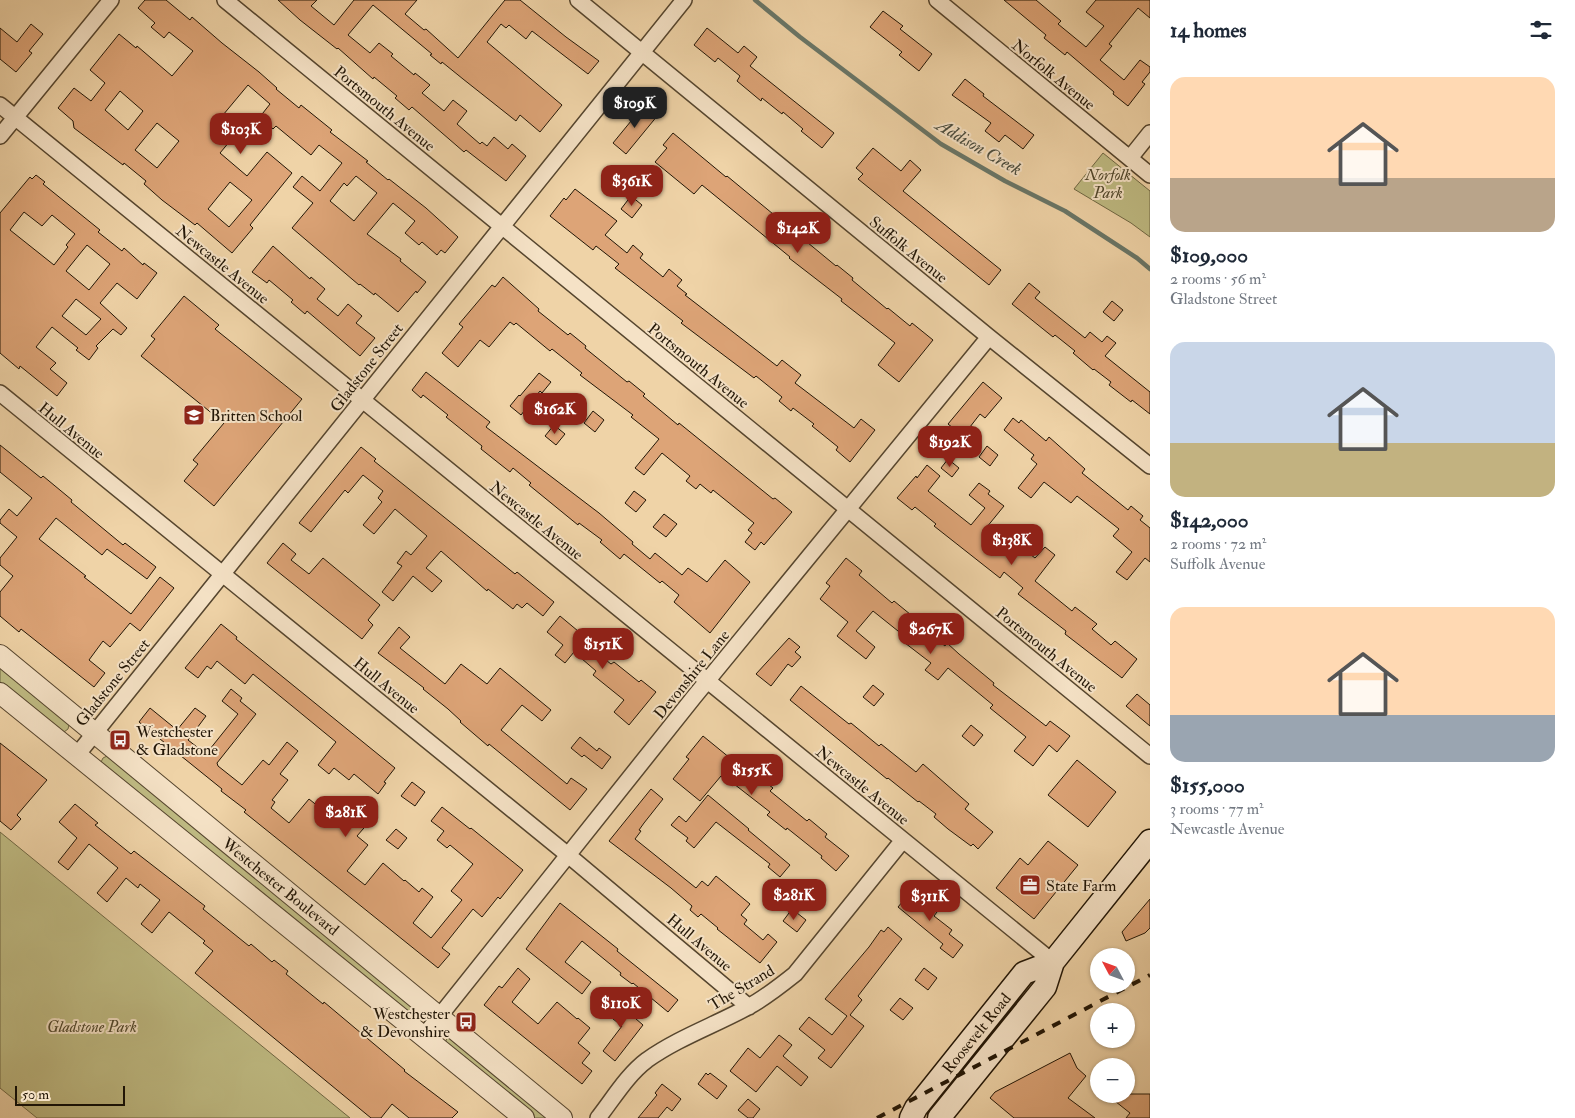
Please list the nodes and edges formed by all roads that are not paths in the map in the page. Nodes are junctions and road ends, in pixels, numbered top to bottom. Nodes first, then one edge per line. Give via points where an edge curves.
1 (111, 0) edge
2 (225, 0) edge
3 (578, 0) edge
4 (684, 0) edge
5 (937, 0) edge
6 (642, 53) junction
7 (0, 104) edge
8 (16, 117) junction
9 (1150, 133) edge
10 (0, 136) edge
11 (1130, 158) junction
12 (1150, 175) edge
13 (502, 226) junction
14 (989, 337) junction
15 (0, 393) edge
16 (362, 399) junction
17 (1150, 466) edge
18 (848, 510) junction
19 (222, 574) junction
20 (0, 655) edge
21 (708, 681) junction
22 (0, 693) edge
23 (95, 732) junction
24 (77, 755) junction
25 (1150, 756) edge
26 (902, 840) junction
27 (1150, 841) edge
28 (568, 855) junction
29 (1053, 962) junction
30 (749, 1006) junction
31 (440, 1016) junction
32 (423, 1037) junction
33 (524, 1118) edge
34 (562, 1118) edge
35 (598, 1118) edge
36 (911, 1118) edge
37 (939, 1118) edge

1 - 8 street
2 - 13 street, Portsmouth Avenue
3 - 6 street, Suffolk Avenue
4 - 6 street, Gladstone Street
5 - 11 street, Norfolk Avenue
6 - 13 street, Gladstone Street
6 - 14 street, Suffolk Avenue
7 - 8 street, Newcastle Avenue
8 - 10 street
8 - 16 street, Newcastle Avenue
9 - 11 street
11 - 12 street, Norfolk Avenue
13 - 16 street, Gladstone Street
13 - 18 street, Portsmouth Avenue
14 - 17 street, Suffolk Avenue
14 - 18 street, Devonshire Lane
15 - 19 street, Hull Avenue
16 - 19 street, Gladstone Street
16 - 21 street, Newcastle Avenue
18 - 21 street, Devonshire Lane
18 - 25 street, Portsmouth Avenue
19 - 23 street, Gladstone Street
19 - 28 street, Hull Avenue
20 - 23 street, Westchester Boulevard
21 - 26 street, Newcastle Avenue
21 - 28 street, Devonshire Lane
22 - 24 street, Westchester Boulevard
23 - 24 street, Gladstone Street
23 - 31 street, Westchester Boulevard
24 - 32 street, Westchester Boulevard
26 - 29 street, Newcastle Avenue
26 - 30 street, The Strand via 795,974
27 - 29 main road, Roosevelt Road
28 - 30 street, Hull Avenue
28 - 31 street, Devonshire Lane
29 - 36 main road, Roosevelt Road via 1024,973
29 - 37 main road, Roosevelt Road via 1045,987
30 - 35 street, The Strand via 646,1061
31 - 32 street, Devonshire Lane
31 - 34 street, Westchester Boulevard
32 - 33 street, Westchester Boulevard

